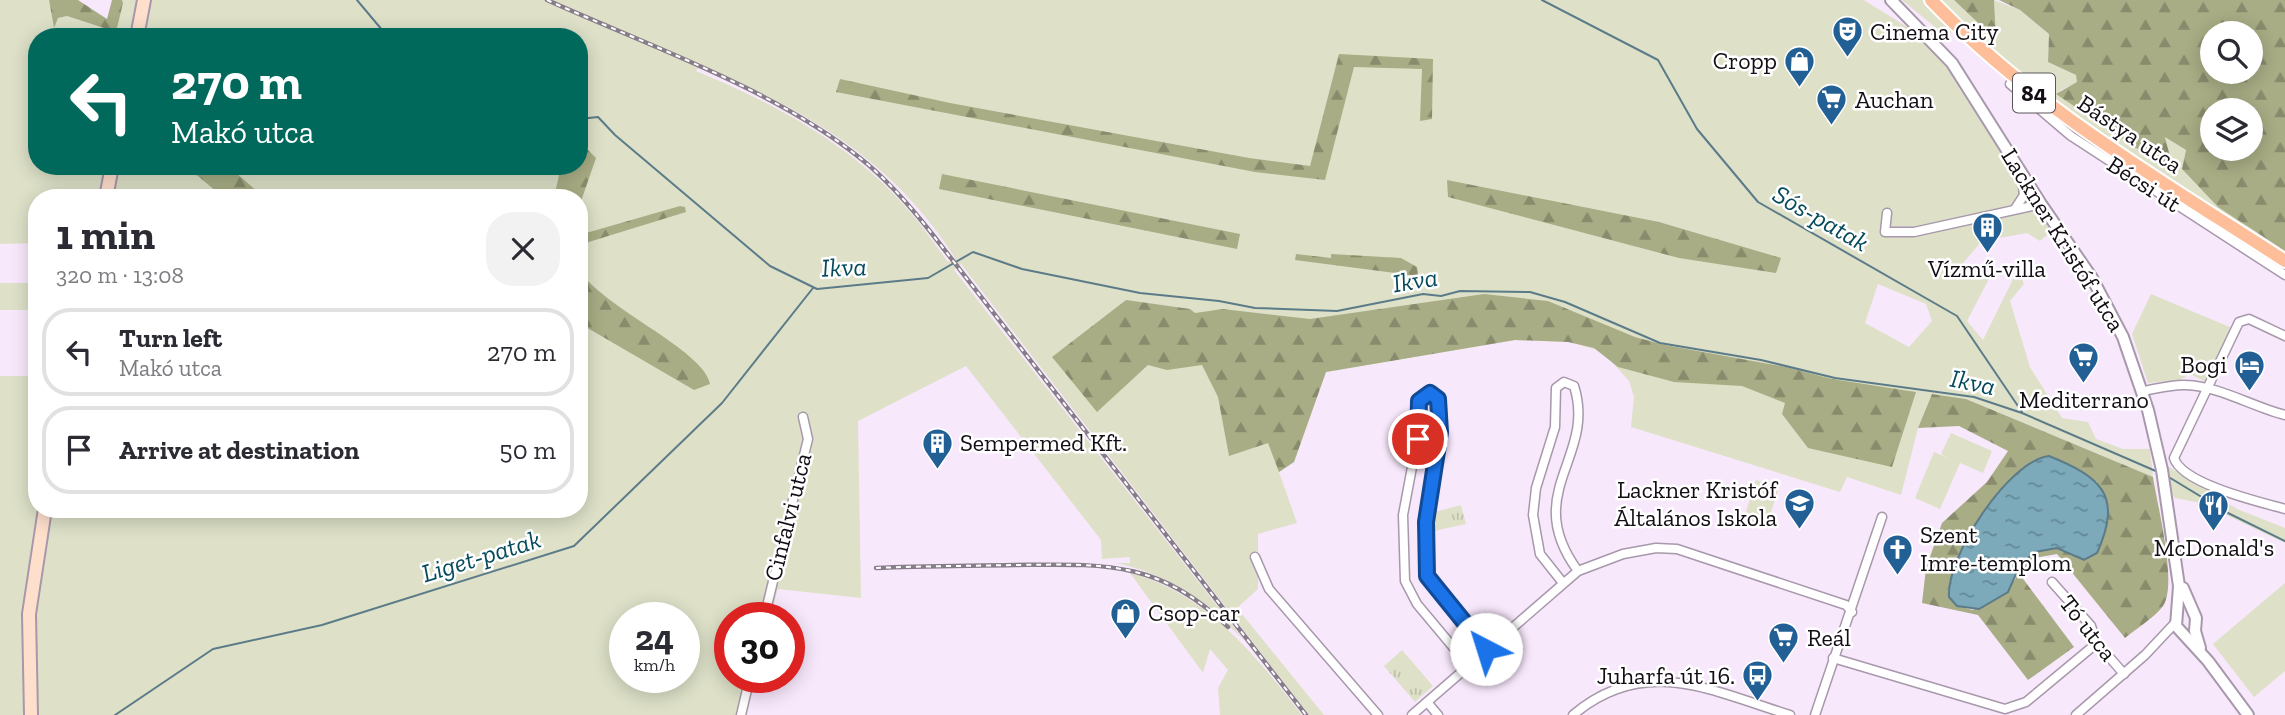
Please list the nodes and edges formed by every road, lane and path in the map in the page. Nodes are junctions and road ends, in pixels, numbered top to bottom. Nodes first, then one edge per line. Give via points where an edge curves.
1 (144, 0) edge
2 (1891, 0) edge
3 (1931, 0) edge
4 (139, 28) edge
5 (2010, 85) dead end
6 (2021, 172) junction
7 (2041, 204) junction
8 (2015, 209) junction
9 (1887, 212) dead end
10 (2285, 261) edge
11 (2285, 275) edge
12 (2285, 336) edge
13 (2209, 388) junction
14 (2143, 391) junction
15 (2285, 415) edge
16 (803, 417) dead end
17 (2285, 509) edge
18 (1882, 517) dead end
19 (44, 518) edge
20 (2175, 554) junction
21 (1255, 557) dead end
22 (1578, 571) junction
23 (2052, 582) dead end
24 (1563, 583) junction
25 (768, 602) edge
26 (1852, 612) junction
27 (2193, 614) junction
28 (2176, 620) junction
29 (2186, 633) junction
30 (2096, 643) junction
31 (1486, 649) junction
32 (2145, 655) junction
33 (1833, 658) junction
34 (1468, 665) junction
35 (2124, 674) junction
36 (746, 693) edge
37 (1427, 702) junction
38 (31, 715) edge
39 (741, 715) edge
40 (1378, 715) edge
41 (1412, 715) edge
42 (1438, 715) edge
43 (1573, 715) edge
44 (1790, 715) edge
45 (1815, 715) edge
46 (2076, 715) edge
47 (2248, 715) edge

1 - 4 main road
2 - 6 street, Lackner Kristóf utca via 1945,53
3 - 10 main road, Bástya utca / 84 via 1995,60 2066,116
5 - 11 street, Bécsi út via 2071,136
6 - 7 street, Lackner Kristóf utca
6 - 8 street via 2024,195
7 - 8 street
7 - 14 street, Lackner Kristóf utca via 2112,312
8 - 9 street via 1893,233 1885,232
12 - 13 street via 2249,319 2239,321
13 - 14 street via 2185,384
13 - 15 street
13 - 17 street via 2174,456 2178,466 2210,487
14 - 20 street, Lackner Kristóf utca
16 - 25 street, Cinfalvi utca via 808,439
18 - 26 street
19 - 38 main road via 29,614
20 - 27 street, Lackner Kristóf utca
20 - 28 street, Lackner Kristóf utca via 2180,601
21 - 40 street via 1269,589
22 - 24 street
22 - 24 street via 1565,554 1555,524 1578,410 1574,386 1564,382 1556,388 1555,427 1532,515 1540,554
22 - 26 street via 1623,554 1676,549 1846,605
23 - 30 street, Tó utca via 2091,626
24 - 31 street
26 - 33 street
27 - 28 street via 2184,613
27 - 29 street, Lackner Kristóf utca via 2196,618
28 - 29 street, Lackner Kristóf utca
28 - 32 street
29 - 32 street
29 - 47 street, Lackner Kristóf utca
30 - 33 street via 2026,702 2005,709
30 - 35 street, Tó utca
31 - 34 street
31 - 34 street via 1427,576 1426,522 1440,423 1438,399 1430,393 1419,401 1419,430 1405,501 1405,581 1417,604
32 - 35 street
33 - 45 street
34 - 37 street
35 - 46 street
36 - 39 street
37 - 41 street
37 - 42 street
43 - 44 street via 1613,688 1656,680 1709,690

